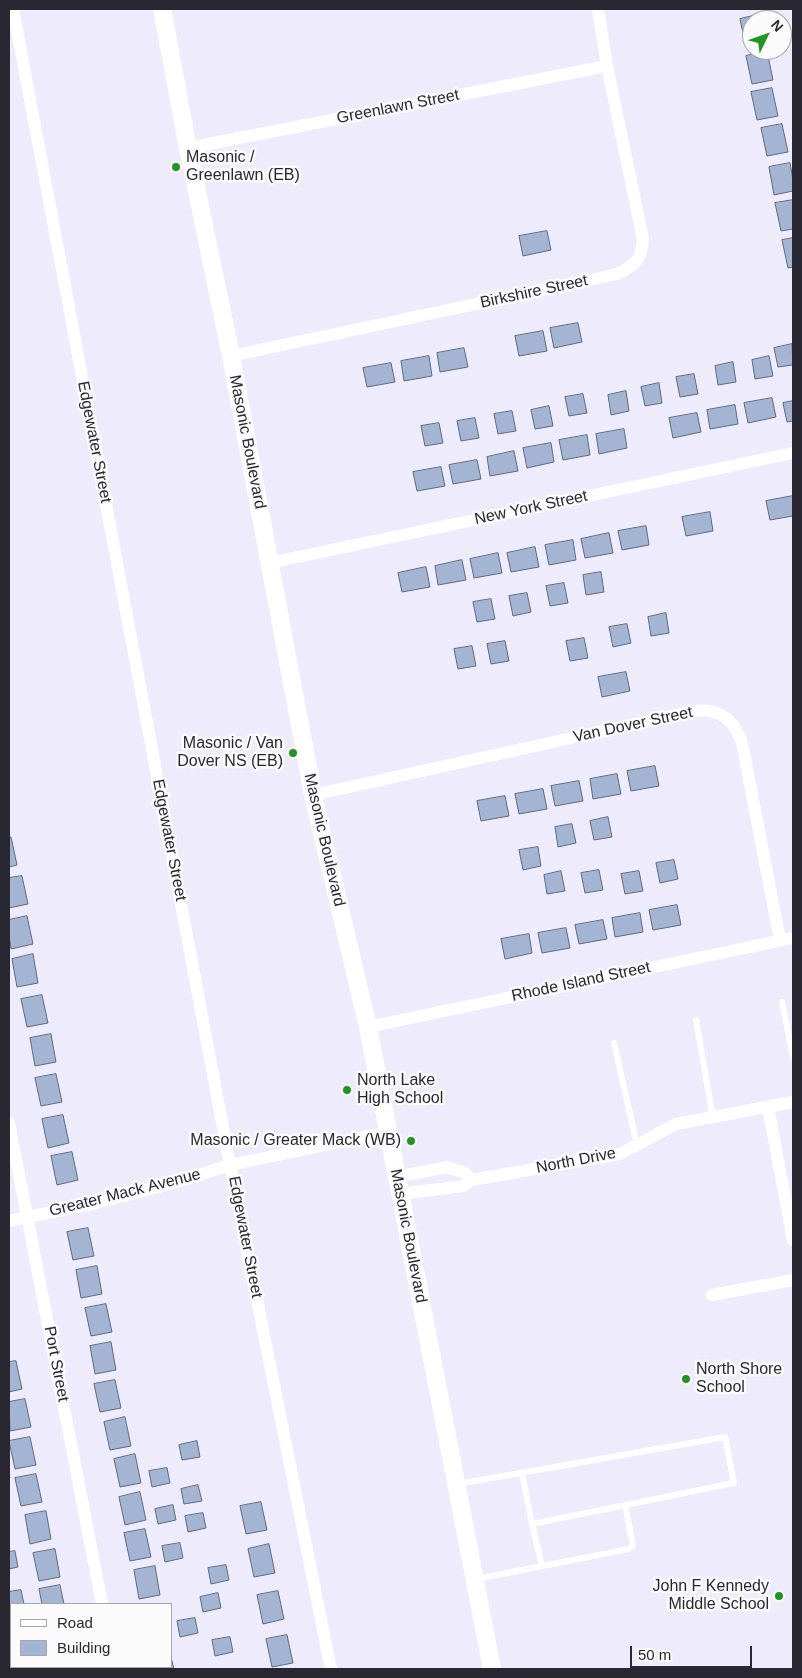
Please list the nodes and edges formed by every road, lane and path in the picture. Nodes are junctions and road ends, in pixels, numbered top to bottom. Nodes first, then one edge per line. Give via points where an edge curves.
1 (13, 9) edge
2 (162, 9) edge
3 (598, 9) edge
4 (607, 66) junction
5 (188, 148) junction
6 (230, 356) junction
7 (793, 453) edge
8 (269, 563) junction
9 (313, 795) junction
10 (787, 939) edge
11 (782, 1002) dead end
12 (696, 1020) dead end
13 (368, 1027) junction
14 (614, 1043) dead end
15 (793, 1058) edge
16 (793, 1102) edge
17 (768, 1107) junction
18 (713, 1118) junction
19 (9, 1123) edge
20 (388, 1132) junction
21 (637, 1145) junction
22 (230, 1165) junction
23 (472, 1180) junction
24 (399, 1186) junction
25 (28, 1218) junction
26 (9, 1221) edge
27 (793, 1240) edge
28 (793, 1280) edge
29 (712, 1295) dead end
30 (522, 1473) junction
31 (456, 1484) junction
32 (625, 1505) junction
33 (532, 1524) junction
34 (542, 1566) junction
35 (475, 1580) junction
36 (102, 1603) edge
37 (332, 1669) edge
38 (492, 1669) edge

1 - 22 street, Edgewater Street
2 - 5 street, Masonic Boulevard
3 - 4 street, Birkshire Street
4 - 5 street, Greenlawn Street
4 - 6 street, Birkshire Street via 643,239 638,260 628,269 617,274
5 - 6 street, Masonic Boulevard
6 - 8 street, Masonic Boulevard
7 - 8 street, New York Street
8 - 9 street, Masonic Boulevard
9 - 10 street, Van Dover Street via 694,711 715,711 726,717 742,743
9 - 13 street, Masonic Boulevard
10 - 13 street, Rhode Island Street
11 - 15 lane
12 - 18 lane
13 - 20 street, Masonic Boulevard
14 - 21 lane
16 - 17 street, North Drive
17 - 18 street, North Drive
17 - 27 street
18 - 21 street, North Drive via 676,1124
19 - 25 street, Port Street
20 - 22 street, Greater Mack Avenue
20 - 24 street, Masonic Boulevard
21 - 23 street, North Drive via 620,1154
22 - 25 street, Greater Mack Avenue via 170,1184
22 - 37 street, Edgewater Street
23 - 24 street, North Drive via 463,1186
23 - 24 street via 447,1167
24 - 31 street, Masonic Boulevard
25 - 26 street, Greater Mack Avenue
25 - 36 street, Port Street
28 - 29 street
30 - 31 lane
30 - 32 lane via 725,1437 734,1483
30 - 33 lane
31 - 35 street, Masonic Boulevard
32 - 33 lane
32 - 34 lane via 633,1545 629,1550
33 - 34 lane
34 - 35 lane
35 - 38 street, Masonic Boulevard

